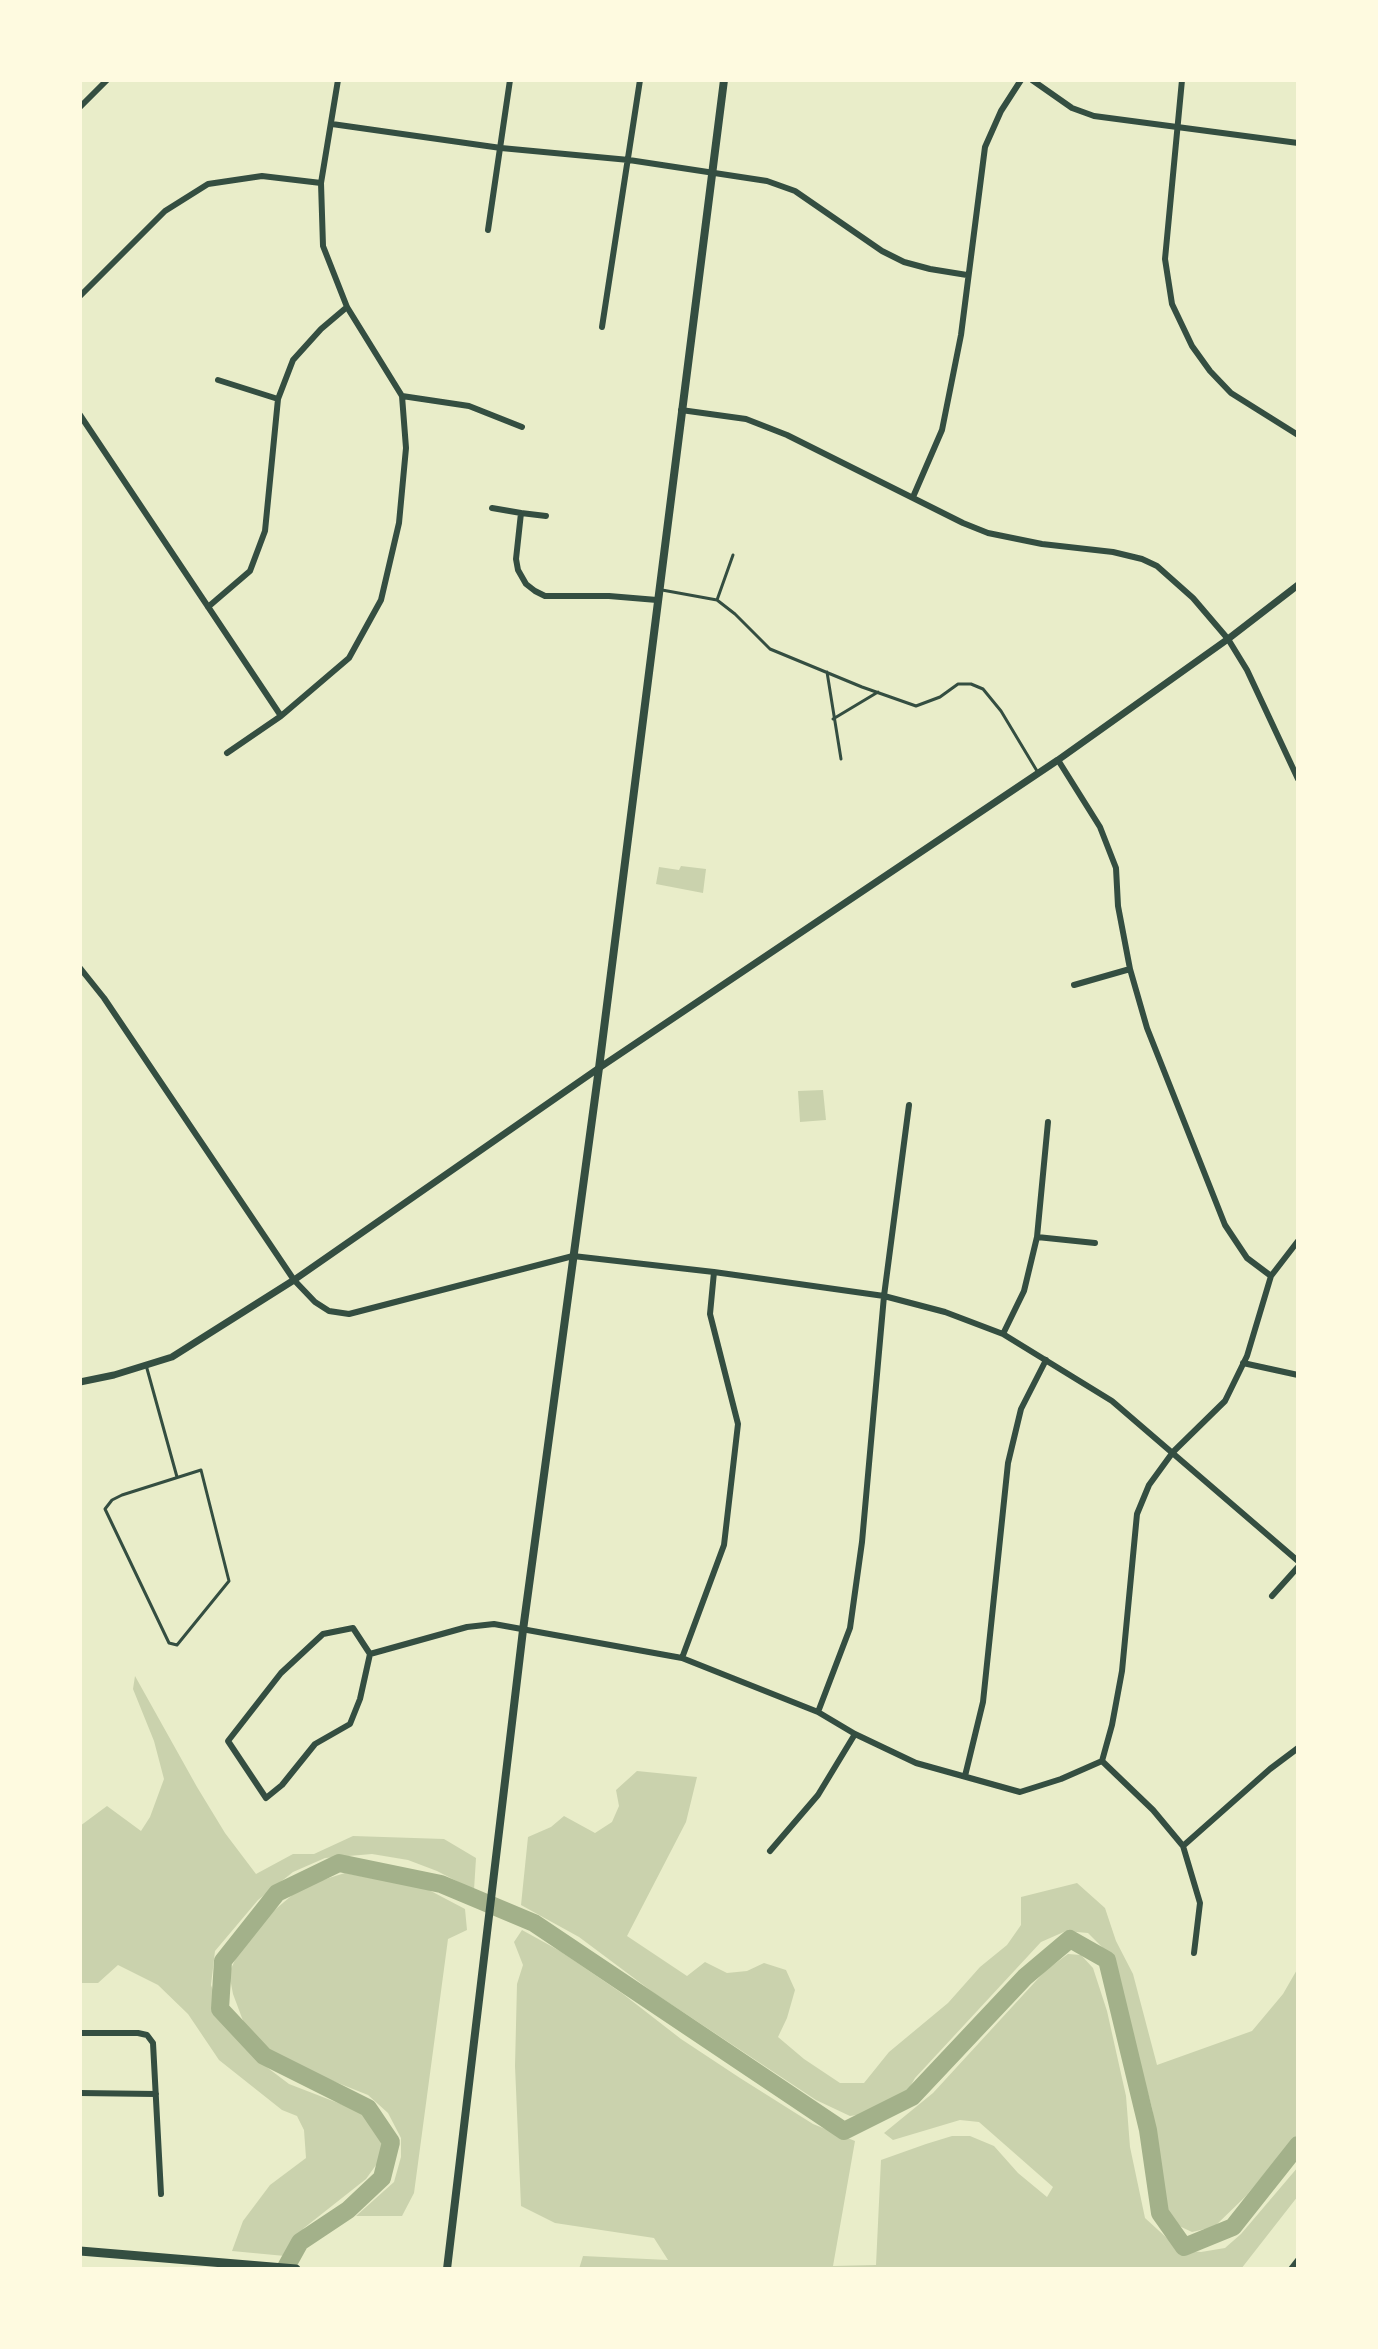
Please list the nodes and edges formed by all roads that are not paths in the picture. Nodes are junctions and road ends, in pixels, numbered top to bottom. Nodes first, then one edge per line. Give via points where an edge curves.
1 (107, 80) edge
2 (338, 80) edge
3 (510, 80) edge
4 (640, 80) edge
5 (724, 80) edge
6 (1021, 80) edge
7 (1032, 80) edge
8 (1182, 80) edge
9 (80, 107) edge
10 (332, 124) junction
11 (1177, 127) junction
12 (1298, 143) edge
13 (501, 148) junction
14 (629, 160) junction
15 (711, 174) junction
16 (321, 183) junction
17 (488, 230) dead end
18 (967, 275) junction
19 (80, 296) edge
20 (347, 307) junction
21 (602, 327) dead end
22 (218, 380) dead end
23 (402, 396) junction
24 (278, 399) junction
25 (681, 410) junction
26 (80, 415) edge
27 (522, 427) dead end
28 (1298, 435) edge
29 (913, 497) junction
30 (492, 508) dead end
31 (521, 513) junction
32 (546, 516) dead end
33 (733, 555) dead end
34 (1298, 585) edge
35 (658, 590) junction
36 (657, 600) junction
37 (717, 600) junction
38 (208, 607) junction
39 (1228, 639) junction
40 (827, 672) junction
41 (878, 692) junction
42 (281, 716) junction
43 (833, 719) junction
44 (227, 753) dead end
45 (841, 759) dead end
46 (1058, 760) junction
47 (1039, 773) junction
48 (1298, 779) edge
49 (80, 968) edge
50 (1130, 969) junction
51 (1074, 985) dead end
52 (599, 1068) junction
53 (909, 1105) dead end
54 (1048, 1122) dead end
55 (1037, 1237) junction
56 (1298, 1241) edge
57 (1095, 1243) dead end
58 (573, 1256) junction
59 (714, 1272) junction
60 (1271, 1276) junction
61 (294, 1280) junction
62 (884, 1296) junction
63 (1003, 1334) junction
64 (1046, 1360) junction
65 (1243, 1363) junction
66 (146, 1365) junction
67 (1298, 1375) edge
68 (80, 1382) edge
69 (1173, 1452) junction
70 (177, 1477) junction
71 (1298, 1564) edge
72 (1272, 1596) dead end
73 (523, 1630) junction
74 (370, 1654) junction
75 (682, 1658) junction
76 (818, 1712) junction
77 (855, 1734) junction
78 (1298, 1748) edge
79 (1102, 1761) junction
80 (965, 1776) junction
81 (1183, 1846) junction
82 (770, 1851) dead end
83 (1194, 1953) dead end
84 (80, 2033) edge
85 (80, 2093) edge
86 (156, 2094) junction
87 (161, 2194) dead end
88 (80, 2251) edge
89 (1298, 2260) edge
90 (296, 2269) edge
91 (447, 2269) edge
92 (1291, 2269) edge

1 - 9 street
2 - 10 street
3 - 13 street
4 - 14 street
5 - 15 main road
6 - 18 street via 985,147
7 - 11 street via 1072,108 1094,116
8 - 11 street
10 - 13 street
10 - 16 street
11 - 12 street
11 - 28 street via 1165,259 1180,325 1231,393
13 - 14 street
13 - 17 street
14 - 15 street
14 - 21 street
15 - 18 street via 767,181 795,191 882,251 930,269
15 - 25 main road
16 - 19 street via 262,176 208,184 165,211
16 - 20 street via 323,246
18 - 29 street via 942,430
20 - 23 street
20 - 24 street via 293,360
22 - 24 street
23 - 27 street via 469,406
23 - 42 street via 406,448 399,523 381,600 349,658
24 - 38 street via 265,531 250,571
25 - 29 street via 746,419
25 - 35 main road
26 - 38 street
29 - 39 street via 988,533 1142,559 1170,575
30 - 31 street
31 - 32 street
31 - 36 street via 516,559 526,584 535,591 545,596
33 - 37 lane
34 - 39 street
35 - 36 main road
35 - 37 lane
36 - 52 main road
37 - 40 lane via 770,649
38 - 42 street
39 - 46 street
39 - 48 street
40 - 41 lane
40 - 43 lane
41 - 43 lane
41 - 47 lane via 916,706 958,684 983,689
42 - 44 street
43 - 45 lane
46 - 47 street
46 - 50 street via 1090,808 1116,868
47 - 52 street
49 - 61 street
50 - 51 street
50 - 60 street via 1147,1028 1225,1225 1247,1258
52 - 58 main road
52 - 61 street
53 - 62 street
54 - 55 street
55 - 57 street
55 - 63 street via 1024,1291
56 - 60 street
58 - 59 street
58 - 61 street via 349,1314 329,1311
58 - 73 main road
59 - 62 street
59 - 75 street via 710,1314 738,1424 724,1545
60 - 65 street
61 - 66 street via 172,1357
62 - 63 street
62 - 76 street via 850,1628
63 - 64 street
64 - 69 street via 1112,1401
64 - 80 street via 1021,1409 1008,1463 983,1702
65 - 67 street
65 - 69 street via 1225,1401
66 - 68 street
66 - 70 lane
69 - 71 street
69 - 79 street via 1149,1485 1137,1514 1122,1671
70 - 70 lane via 122,1495 105,1509 169,1643 177,1645 229,1581 201,1470
71 - 72 street
73 - 74 street via 494,1624 467,1627
73 - 75 street
73 - 91 main road
74 - 74 street via 353,1628 323,1634 281,1673 228,1741 266,1798 315,1744 350,1724
75 - 76 street
76 - 77 street
77 - 80 street via 916,1763
77 - 82 street via 818,1795
78 - 81 street
79 - 80 street via 1020,1792
79 - 81 street
81 - 83 street via 1200,1903
84 - 86 street via 147,2035 153,2043
85 - 86 street
86 - 87 street
88 - 90 main road
89 - 92 street

